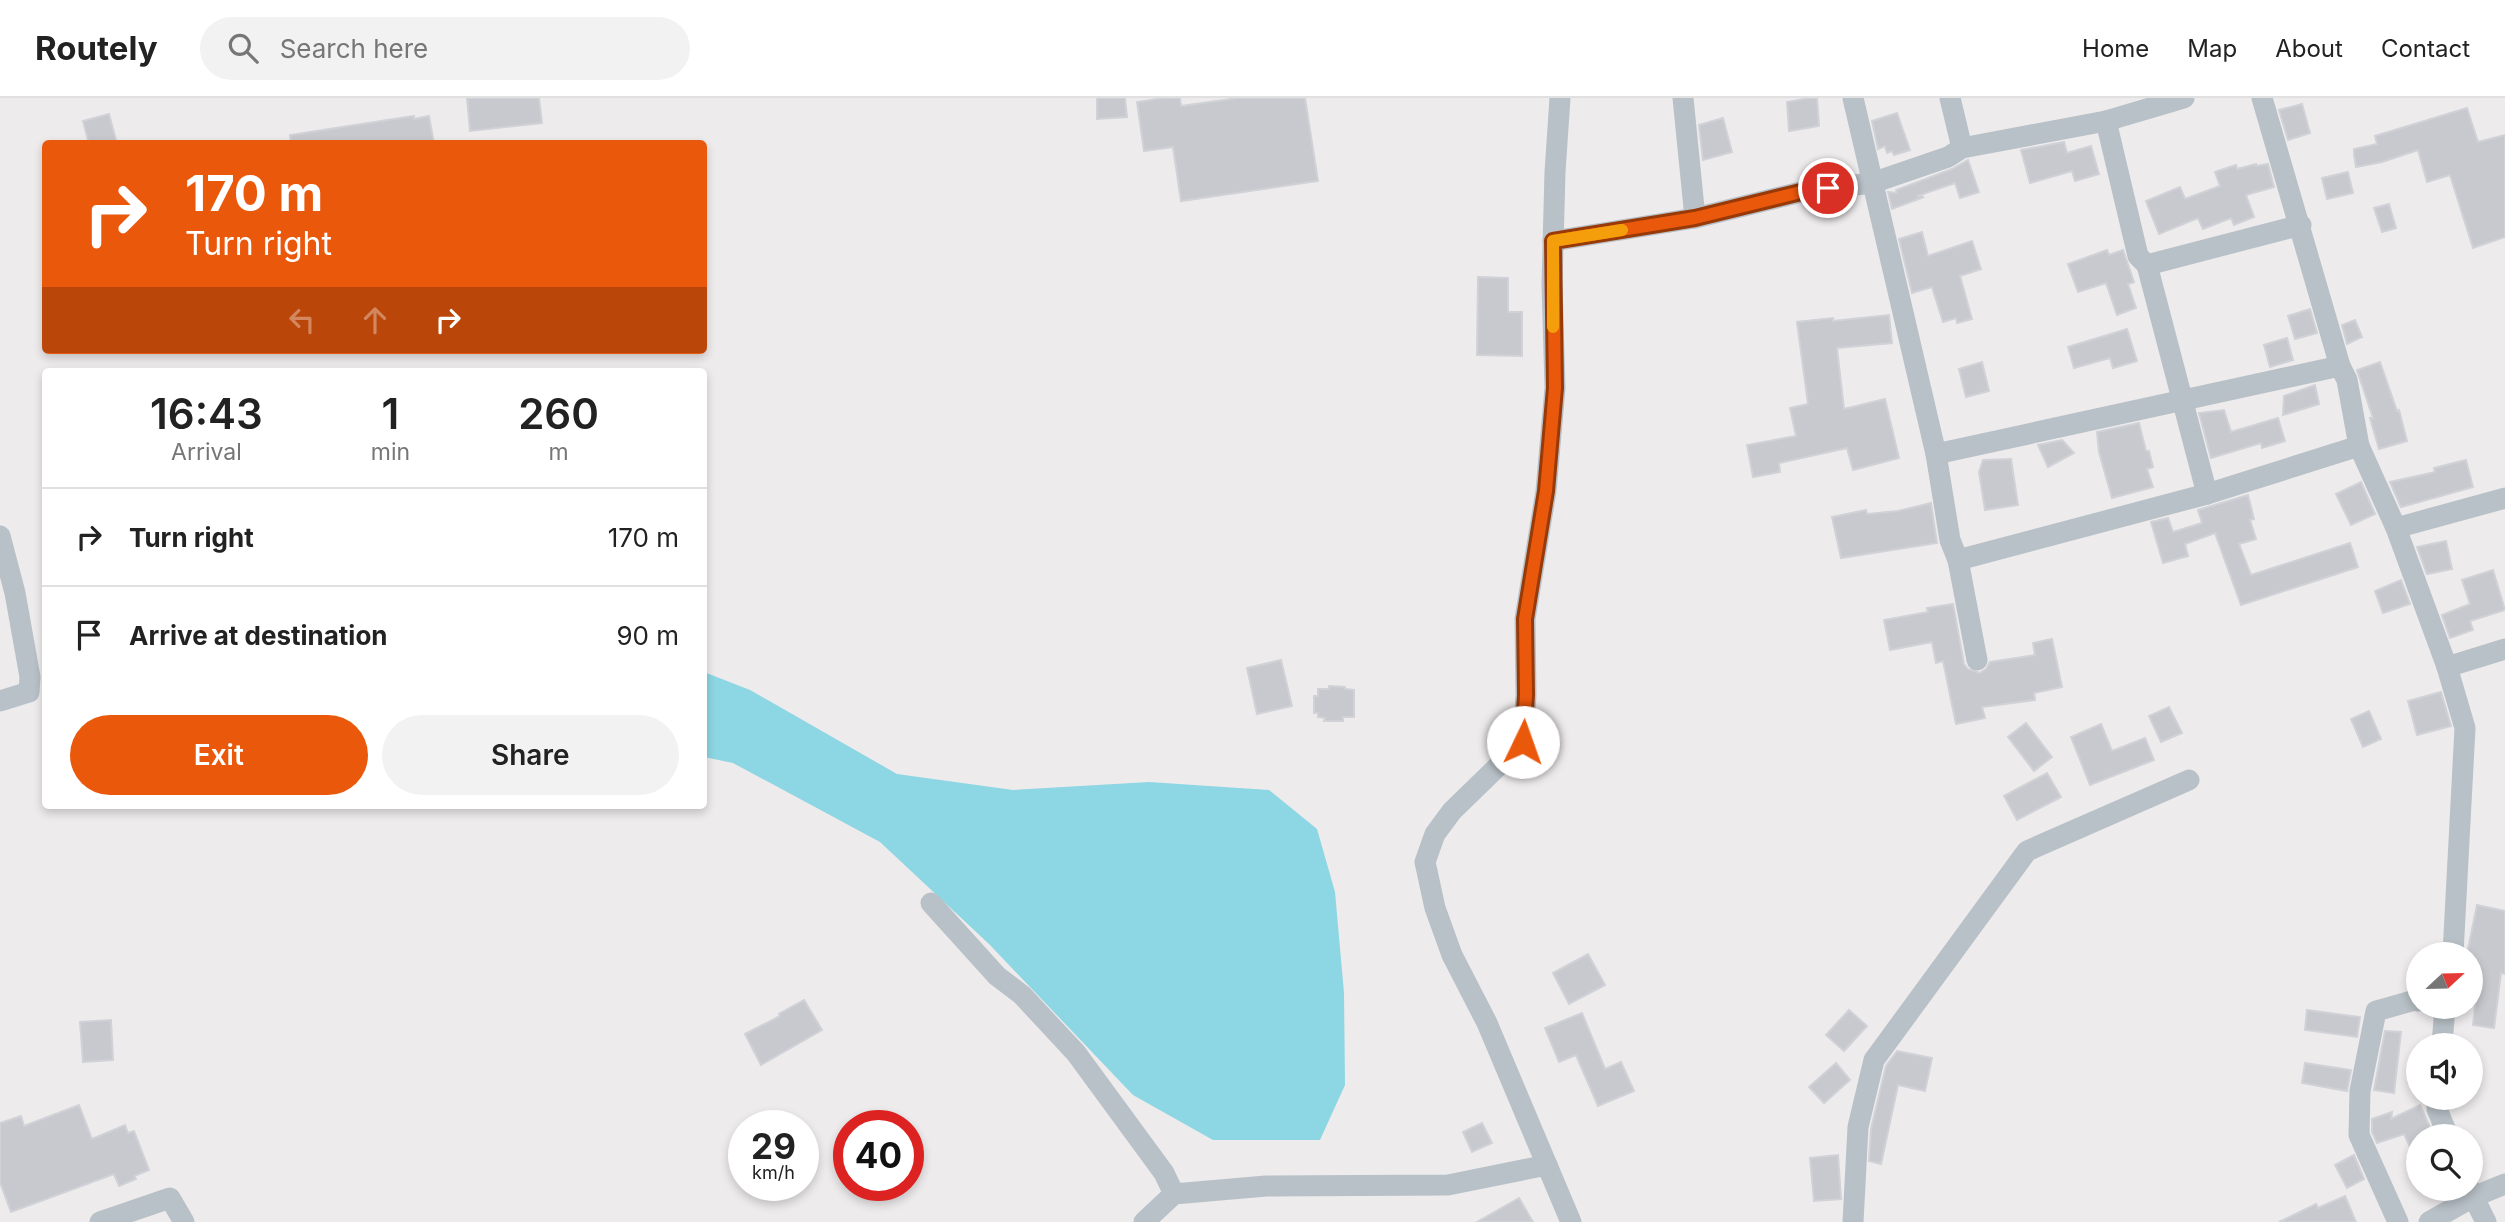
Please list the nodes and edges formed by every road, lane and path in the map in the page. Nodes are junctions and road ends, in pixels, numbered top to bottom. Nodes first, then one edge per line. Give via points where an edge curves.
1 (1560, 98) edge
2 (1683, 98) edge
3 (1853, 98) edge
4 (1950, 98) edge
5 (2184, 98) edge
6 (2262, 98) edge
7 (2106, 121) junction
8 (1962, 148) junction
9 (1872, 183) junction
10 (1695, 218) junction
11 (2301, 225) junction
12 (1553, 241) junction
13 (2147, 265) junction
14 (2340, 366) junction
15 (2184, 401) junction
16 (2360, 446) junction
17 (1936, 454) junction
18 (2207, 494) junction
19 (2505, 498) edge
20 (2396, 528) junction
21 (0, 536) edge
22 (1958, 561) junction
23 (2505, 649) edge
24 (1977, 660) dead end
25 (2447, 667) junction
26 (0, 701) edge
27 (2189, 780) dead end
28 (931, 903) dead end
29 (2454, 942) edge
30 (2406, 1003) edge
31 (1547, 1165) junction
32 (2505, 1184) edge
33 (2483, 1190) edge
34 (1174, 1194) junction
35 (2459, 1201) edge
36 (2475, 1201) edge
37 (100, 1222) edge
38 (184, 1222) edge
39 (1144, 1222) edge
40 (1571, 1222) edge
41 (1853, 1222) edge
42 (2398, 1222) edge
43 (2429, 1222) edge
44 (2486, 1222) edge

1 - 12 street
2 - 10 street
3 - 9 street
4 - 8 street
5 - 7 street
6 - 11 street
7 - 8 street
7 - 13 street via 2138,256
8 - 9 street
9 - 10 street via 1805,191
9 - 17 street
10 - 12 street
11 - 13 street
11 - 14 street
12 - 31 street via 1555,388 1546,491 1525,619 1523,742 1452,811 1435,834 1425,862 1452,955 1487,1023
13 - 15 street
14 - 15 street
14 - 16 street
15 - 17 street
15 - 18 street
16 - 18 street
16 - 20 street
17 - 22 street via 1950,540
18 - 22 street
19 - 20 street
20 - 25 street
21 - 26 street via 30,677 29,692
22 - 24 street
23 - 25 street
25 - 29 street via 2465,729
27 - 41 street via 2027,851 1874,1060 1858,1128
28 - 34 street via 996,976 1022,995 1076,1053 1164,1173
30 - 42 street via 2376,1011 2360,1091 2359,1135
31 - 34 street via 1448,1185 1266,1186
31 - 40 street
32 - 33 street
34 - 39 street
35 - 43 street
36 - 44 street
37 - 38 street via 170,1198

